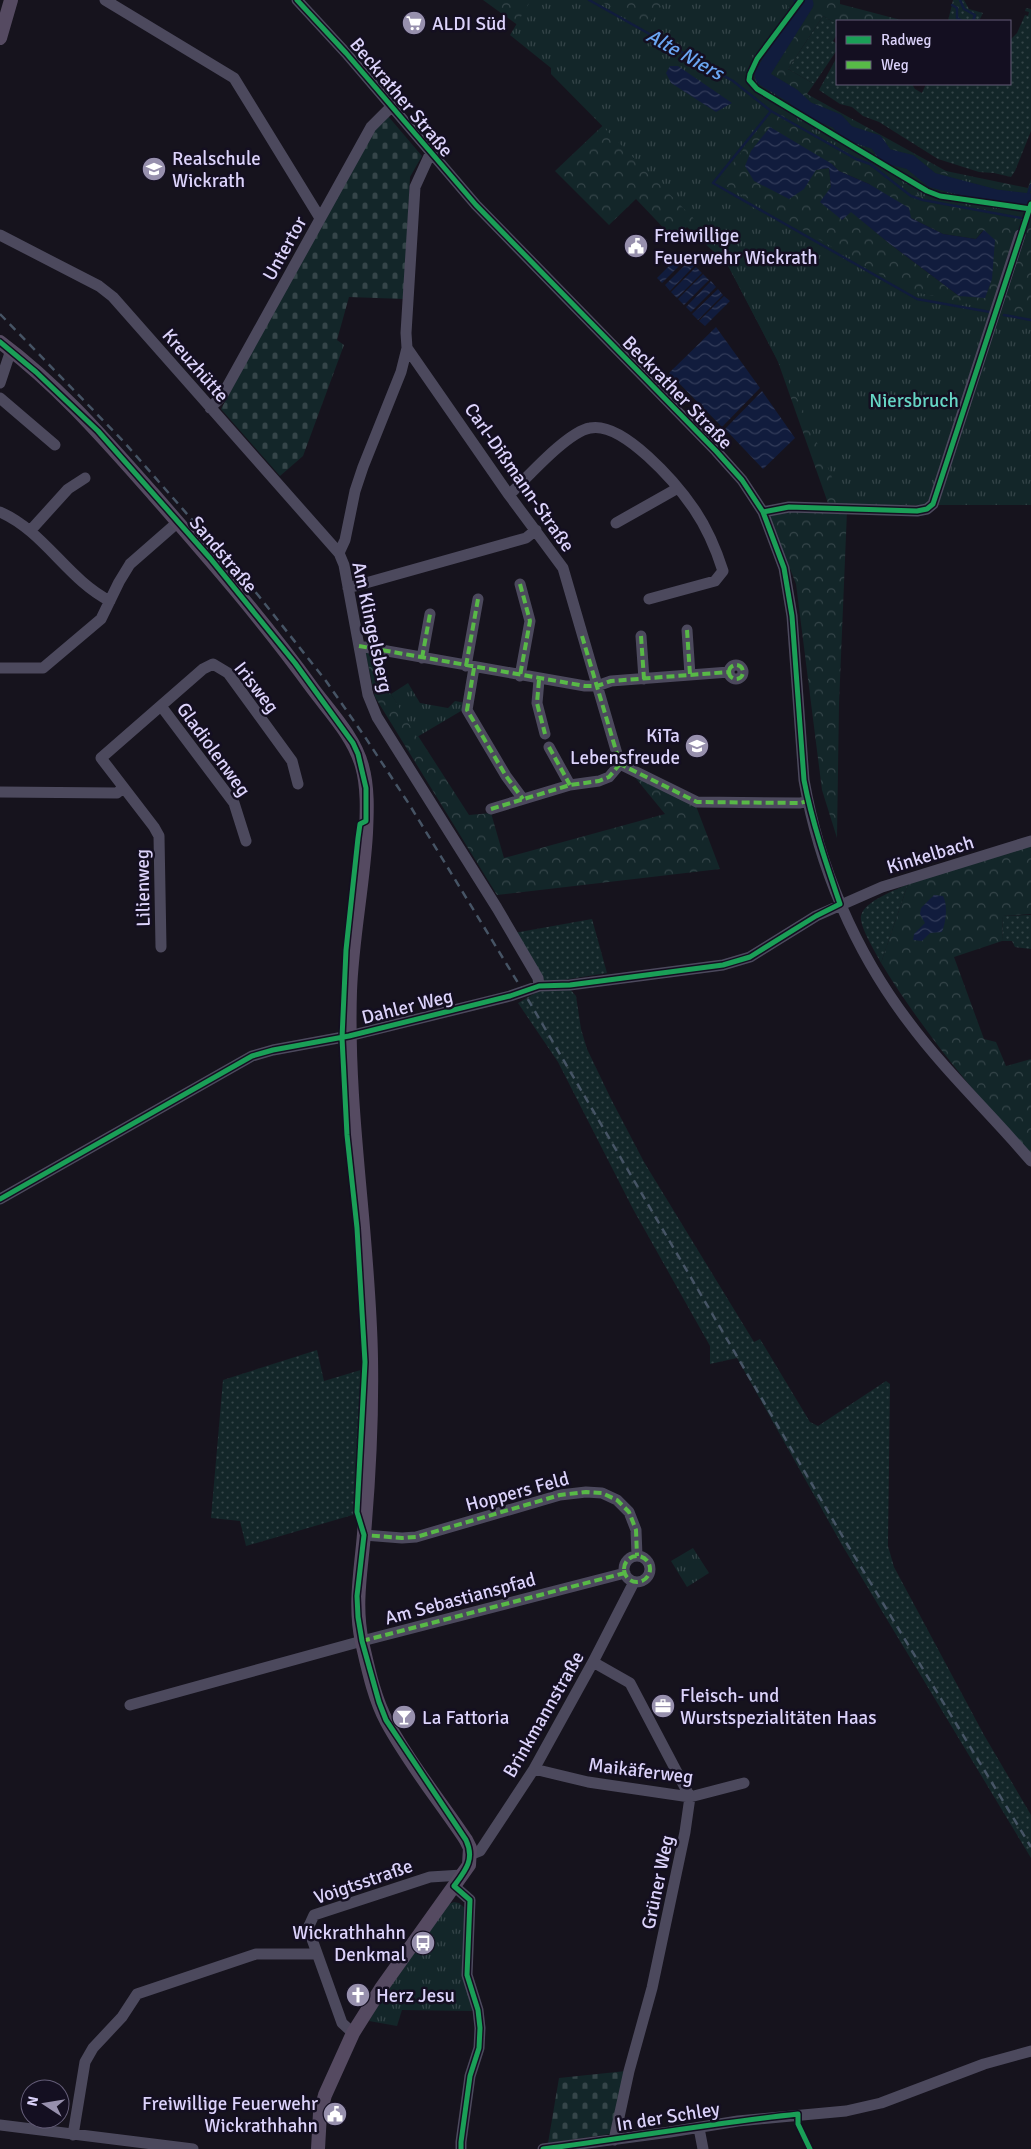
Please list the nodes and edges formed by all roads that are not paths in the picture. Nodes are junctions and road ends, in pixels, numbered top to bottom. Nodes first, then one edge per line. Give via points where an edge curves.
1 (11, 0) edge
2 (105, 0) edge
3 (297, 0) edge
4 (0, 38) edge
5 (391, 107) junction
6 (430, 154) junction
7 (320, 218) junction
8 (0, 235) edge
9 (1020, 235) dead end
10 (6, 346) edge
11 (407, 348) junction
12 (0, 383) edge
13 (0, 398) edge
14 (210, 408) junction
15 (55, 445) dead end
16 (85, 478) dead end
17 (678, 488) junction
18 (509, 495) junction
19 (0, 512) edge
20 (763, 512) junction
21 (178, 522) junction
22 (616, 523) dead end
23 (536, 530) junction
24 (30, 531) junction
25 (339, 553) junction
26 (520, 584) dead end
27 (348, 588) junction
28 (478, 599) dead end
29 (649, 599) dead end
30 (110, 601) junction
31 (430, 614) dead end
32 (687, 630) dead end
33 (641, 636) dead end
34 (359, 646) junction
35 (422, 658) junction
36 (470, 667) junction
37 (0, 668) edge
38 (729, 672) dead end
39 (690, 675) junction
40 (520, 676) junction
41 (644, 679) junction
42 (539, 680) junction
43 (597, 686) junction
44 (161, 706) junction
45 (545, 734) dead end
46 (549, 747) dead end
47 (101, 758) joint
48 (620, 764) junction
49 (298, 784) dead end
50 (570, 785) junction
51 (123, 788) junction
52 (0, 792) edge
53 (523, 799) junction
54 (808, 801) junction
55 (491, 809) dead end
56 (246, 841) dead end
57 (1031, 841) edge
58 (840, 904) junction
59 (161, 947) dead end
60 (539, 986) junction
61 (349, 1036) junction
62 (1031, 1161) edge
63 (0, 1199) edge
64 (364, 1535) junction
65 (637, 1556) junction
66 (624, 1573) junction
67 (634, 1582) junction
68 (362, 1641) junction
69 (593, 1662) junction
70 (130, 1705) dead end
71 (534, 1769) junction
72 (744, 1783) dead end
73 (690, 1797) junction
74 (470, 1852) junction
75 (457, 1882) junction
76 (317, 1954) junction
77 (353, 2033) junction
78 (1031, 2051) edge
79 (0, 2125) edge
80 (699, 2128) junction
81 (73, 2135) junction
82 (614, 2140) junction
83 (123, 2145) edge
84 (193, 2149) edge
85 (318, 2149) edge
86 (461, 2149) edge
87 (543, 2149) edge
88 (703, 2149) edge

1 - 4 main road
2 - 7 street via 234,78
3 - 5 street, Beckrather Straße
5 - 6 street, Beckrather Straße
5 - 7 street, Untertor via 371,127
6 - 11 street, Am Klingelsberg via 415,187
6 - 20 street, Beckrather Straße via 482,212 716,451 742,480
7 - 14 street, Untertor via 222,396
8 - 14 street, Kreuzhütte via 99,286 113,297
9 - 20 street via 933,504 917,511 789,507
10 - 12 street
10 - 21 main road, Sandstraße via 98,431
11 - 18 street, Carl-Dißmann-Straße
11 - 25 street, Am Klingelsberg via 401,372 363,466
13 - 15 street
14 - 25 street, Kreuzhütte
16 - 24 street via 68,489
17 - 18 street via 630,441 612,430 591,428 574,435
17 - 22 street
17 - 29 street via 695,509 723,570 715,581
18 - 23 street, Carl-Dißmann-Straße
19 - 24 street
20 - 54 street, Beckrather Straße via 789,590
21 - 30 street via 130,564
21 - 61 main road, Sandstraße via 295,663 353,744 361,763 366,788 366,829 352,961
23 - 27 street via 526,538
23 - 43 street, Carl-Dißmann-Straße via 563,568
24 - 30 street via 58,560
25 - 27 street, Am Klingelsberg
26 - 40 street via 530,621
27 - 34 street, Am Klingelsberg
28 - 36 street
30 - 37 street via 101,619 43,668
31 - 35 street
32 - 39 street
33 - 41 street
34 - 35 street
34 - 60 street, Am Klingelsberg via 368,695 377,717 497,908 538,978
35 - 36 street
36 - 40 street
36 - 53 street via 467,710
38 - 39 street
39 - 41 street
40 - 42 street
41 - 43 street via 611,681
42 - 43 street
42 - 45 street via 536,703
43 - 48 street, Carl-Dißmann-Straße
44 - 47 street, Irisweg
44 - 49 street, Irisweg via 203,669 213,664 222,668 292,761
44 - 56 street, Gladiolenweg via 234,803
46 - 50 street
47 - 51 street, Lilienweg
48 - 50 street via 599,781
48 - 54 street via 696,802
50 - 53 street
51 - 52 street via 117,793
51 - 59 street, Lilienweg via 159,836
53 - 55 street
54 - 58 street, Beckrather Straße
57 - 58 street, Kinkelbach via 894,882
58 - 60 street, Dahler Weg via 750,957 723,965 570,985
58 - 62 street, Beckrather Straße via 873,970 909,1023
60 - 61 street, Dahler Weg
61 - 63 street, Dahler Weg via 252,1056
61 - 64 main road, Sandstraße via 372,1361
64 - 65 street, Hoppers Feld via 416,1537 560,1495 602,1493 617,1500 629,1512 636,1530
64 - 68 main road, Sandstraße via 357,1596
65 - 66 street via 626,1561
65 - 67 street via 647,1561 650,1570 642,1581
66 - 67 street
66 - 68 street, Am Sebastianspfad
67 - 69 street, Brinkmannstraße
68 - 70 street, Am Sebastianspfad
68 - 74 main road, Sandstraße via 386,1720 466,1840
69 - 71 street, Brinkmannstraße
69 - 73 street via 630,1683
71 - 73 street, Maikäferweg via 588,1782
71 - 74 street, Brinkmannstraße via 480,1851
72 - 73 street, Maikäferweg
73 - 82 street, Grüner Weg via 652,1988
74 - 75 main road via 469,1866
75 - 76 street, Voigtsstraße via 430,1877 314,1915 308,1928
75 - 77 main road
75 - 86 street via 470,1900 467,1975 480,2028
76 - 77 street, Voigtsstraße via 342,2023
76 - 81 street via 256,1954 137,1994 85,2062
77 - 85 main road via 325,2095 320,2113
78 - 80 street, In der Schley via 984,2064 881,2103 846,2111
79 - 81 street
80 - 82 street, In der Schley
80 - 88 street
81 - 83 street
82 - 87 street, In der Schley
83 - 84 street

